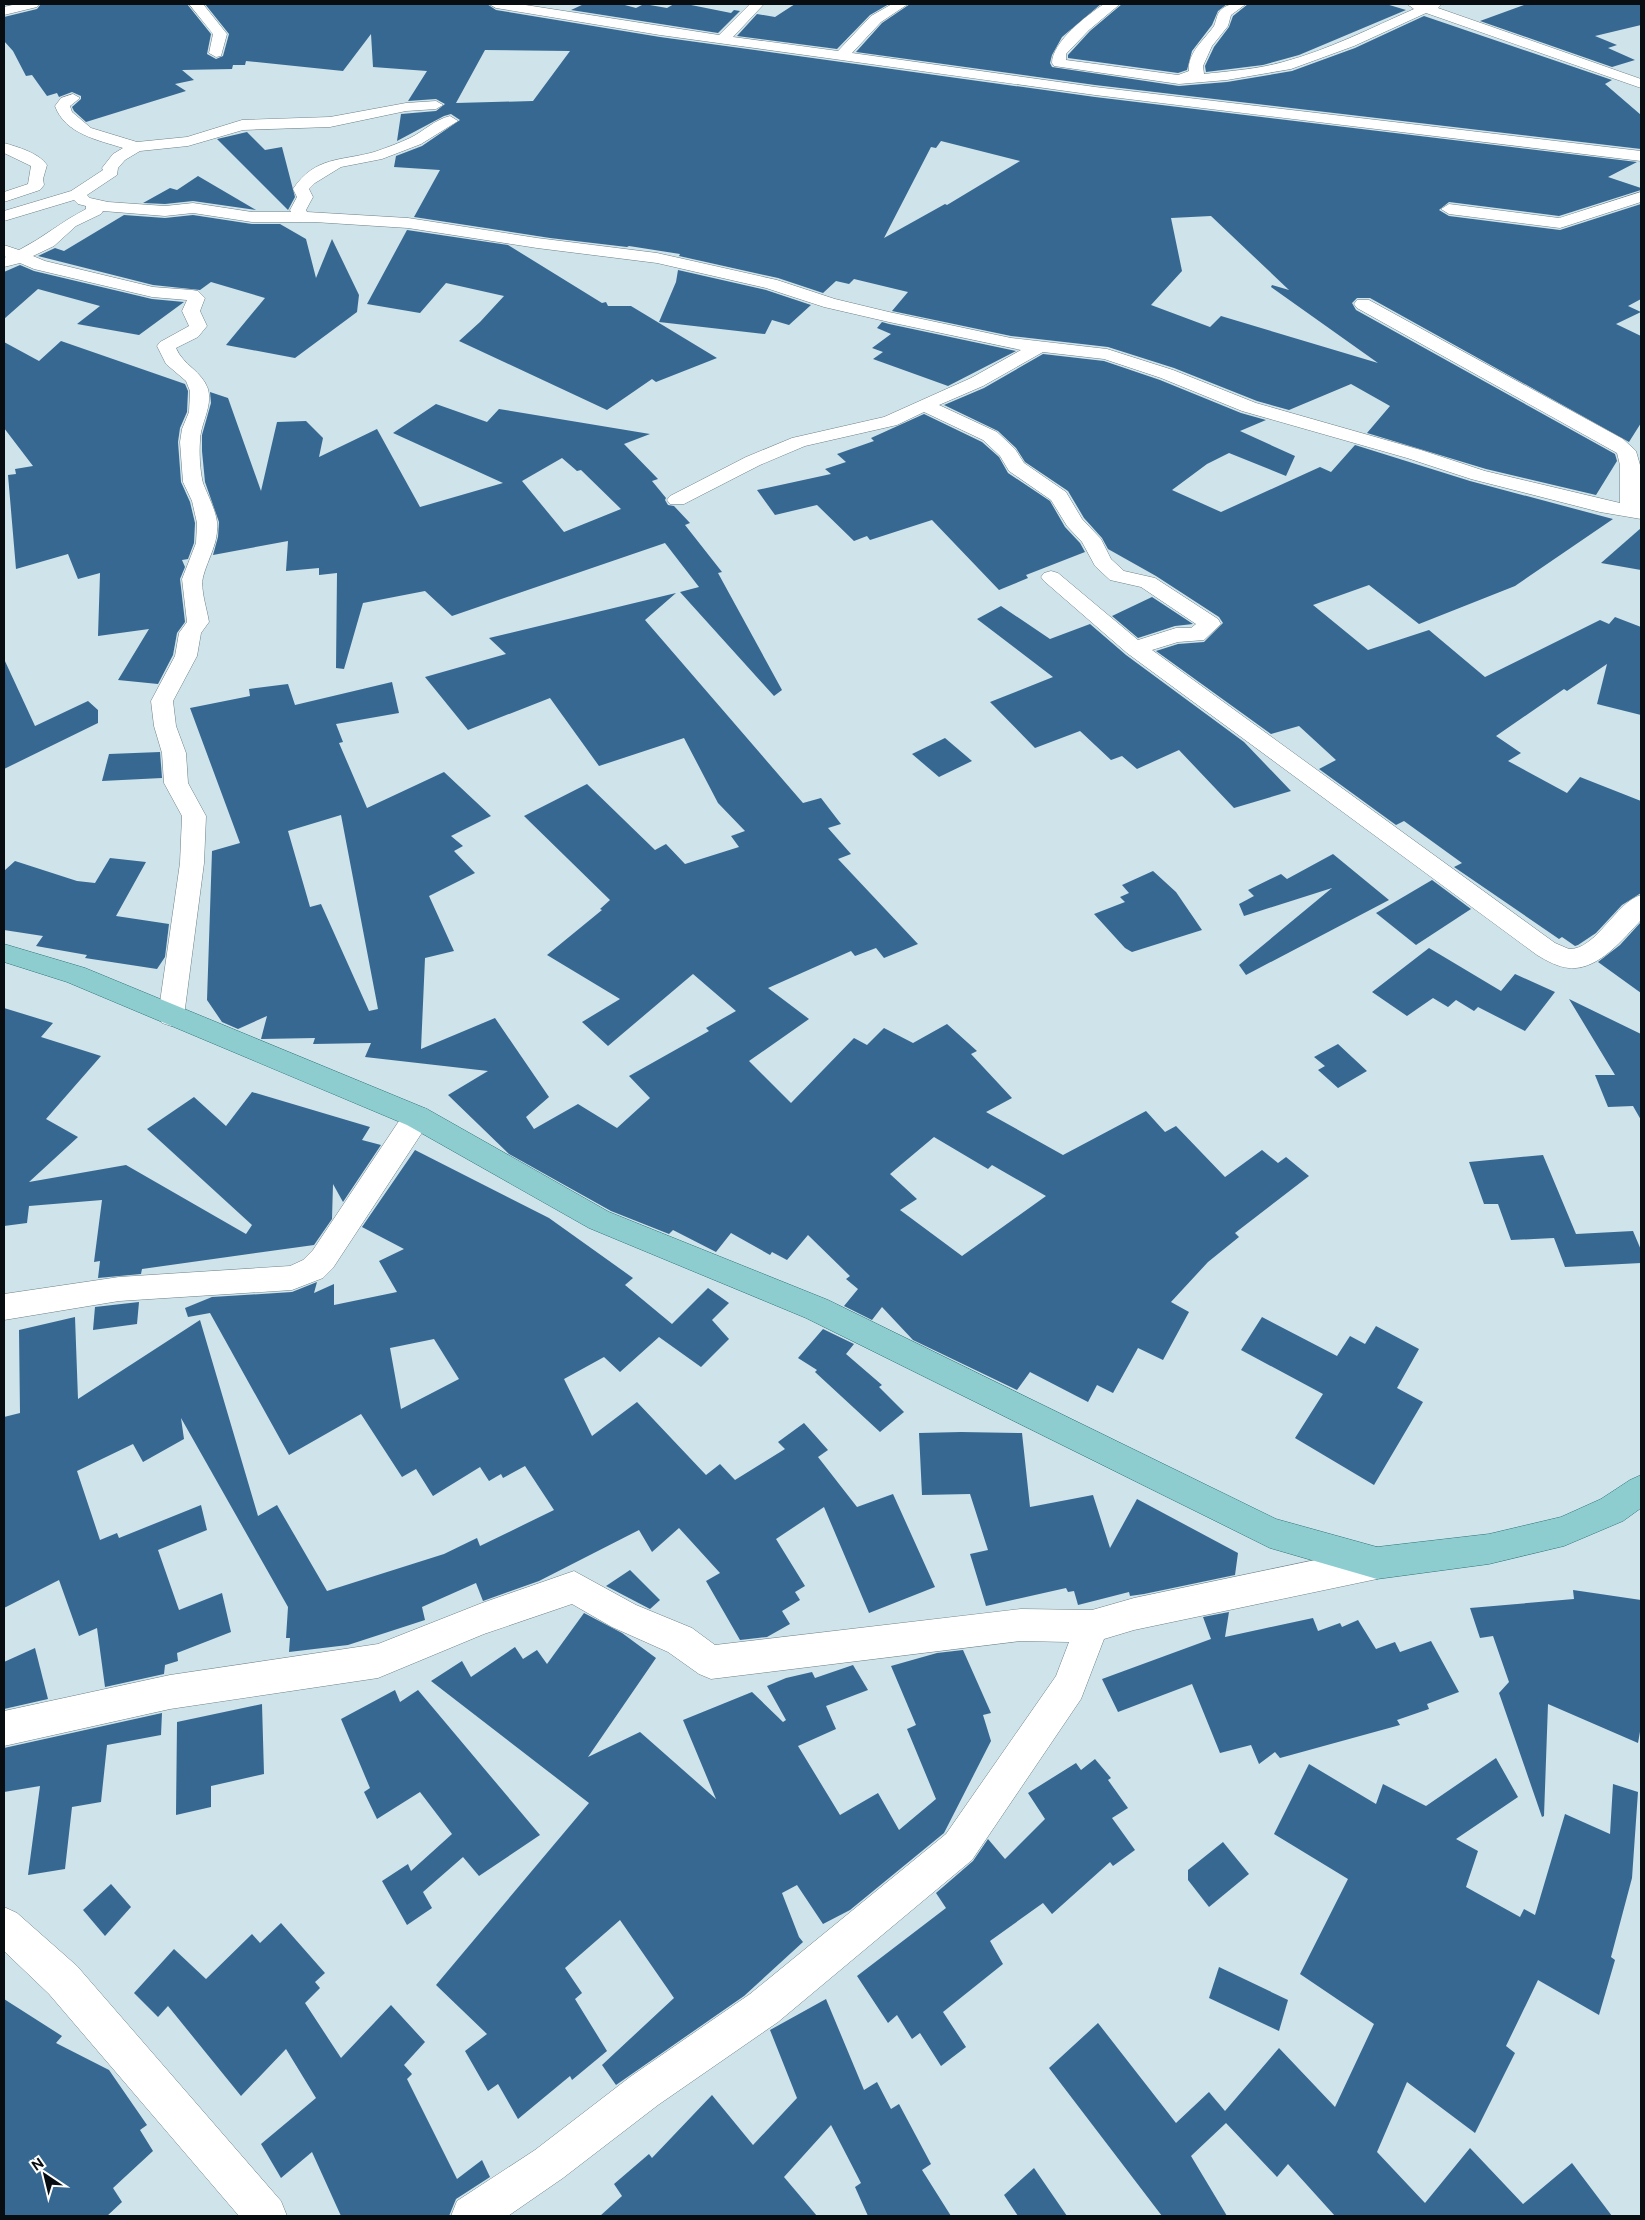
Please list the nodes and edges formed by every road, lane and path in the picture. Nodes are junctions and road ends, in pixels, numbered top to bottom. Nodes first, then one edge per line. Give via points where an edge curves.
1 (32, 4) edge
2 (196, 4) edge
3 (496, 4) edge
4 (757, 4) edge
5 (901, 4) edge
6 (1113, 4) edge
7 (1239, 4) edge
8 (1413, 4) edge
9 (1432, 6) edge
10 (4, 10) edge
11 (722, 39) junction
12 (216, 54) dead end
13 (841, 56) junction
14 (1179, 80) junction
15 (1641, 84) edge
16 (74, 98) dead end
17 (436, 105) dead end
18 (450, 120) dead end
19 (136, 147) junction
20 (4, 148) edge
21 (1641, 156) edge
22 (77, 194) junction
23 (5, 196) edge
24 (1641, 197) edge
25 (93, 204) junction
26 (1449, 209) dead end
27 (4, 216) edge
28 (302, 217) junction
29 (8, 257) edge
30 (1363, 304) dead end
31 (1039, 347) junction
32 (922, 405) junction
33 (677, 500) dead end
34 (1636, 512) edge
35 (1051, 577) dead end
36 (1135, 648) junction
37 (1641, 904) edge
38 (4, 953) edge
39 (171, 1016) junction
40 (417, 1117) junction
41 (4, 1308) edge
42 (1641, 1490) edge
43 (1377, 1563) junction
44 (1092, 1626) junction
45 (4, 1729) edge
46 (4, 1926) edge
47 (266, 2216) edge
48 (472, 2216) edge

1 - 10 street
2 - 12 street via 220,34
3 - 11 street
4 - 11 street
5 - 13 street via 876,19
6 - 14 street via 1078,31 1059,54 1059,64
7 - 14 street via 1225,13 1221,26 1205,45 1196,66 1197,72
8 - 9 street
9 - 14 street via 1349,43 1286,66
9 - 15 street
11 - 13 street
13 - 21 street via 1095,91
16 - 19 street via 62,106 73,121 86,131
17 - 19 street via 406,107 330,122 242,124 188,141
18 - 28 street via 416,141 369,158 342,160 322,171 301,189 305,197 298,210
19 - 22 street via 116,159 110,172
20 - 23 street via 39,165 34,187
22 - 25 street
22 - 27 street
24 - 26 street via 1560,223
25 - 28 street via 165,211 193,208 252,217
25 - 29 street via 95,211 77,219 48,242
28 - 31 street via 430,225 657,258 771,284 889,317
29 - 39 street via 152,292 196,298 191,312 198,326 192,333 166,346 172,360 194,379 200,391 190,442 193,482 207,523 206,543 192,579 198,622 190,632 186,656 162,701 164,721 174,753 176,783 194,816
30 - 34 street via 1616,443 1626,451
31 - 32 street via 978,382
31 - 34 street via 1106,354 1248,407 1478,475
32 - 33 street via 878,425 799,442
32 - 36 street via 990,436 1008,453 1016,467 1059,496 1074,522 1091,539 1102,562 1117,576 1148,582 1210,624 1196,635 1176,635
35 - 36 street
36 - 37 street via 1558,956 1573,959 1596,947
38 - 39 main road via 76,975
39 - 40 main road
40 - 41 street via 323,1259 313,1269 292,1278 119,1289
40 - 43 main road via 599,1220 817,1309 1270,1533
42 - 43 main road via 1612,1510 1564,1530 1489,1549
43 - 44 street via 1134,1614
44 - 45 street via 1021,1625 711,1662 680,1640 624,1616 574,1587 490,1616 378,1661 170,1692
44 - 48 street via 1069,1687 959,1847 764,2008
46 - 47 street via 63,1980

